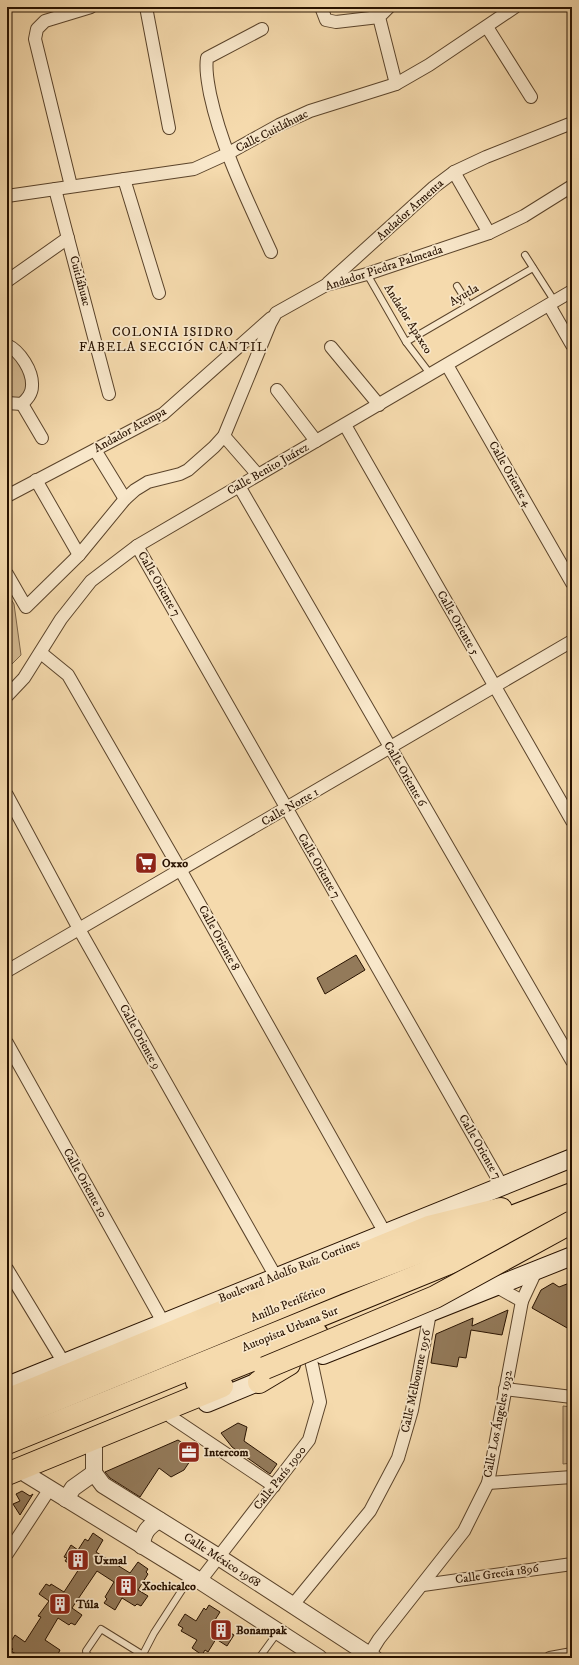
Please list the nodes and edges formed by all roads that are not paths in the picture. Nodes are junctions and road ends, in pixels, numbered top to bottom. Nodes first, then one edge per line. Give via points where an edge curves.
1 (91, 7) edge
2 (146, 7) edge
3 (321, 7) edge
4 (389, 7) edge
5 (516, 7) edge
6 (379, 17) junction
7 (487, 27) junction
8 (262, 29) dead end
9 (396, 84) junction
10 (530, 97) dead end
11 (572, 123) edge
12 (169, 128) dead end
13 (227, 154) junction
14 (454, 172) junction
15 (124, 179) junction
16 (72, 186) junction
17 (572, 186) edge
18 (55, 188) junction
19 (7, 196) edge
20 (489, 232) junction
21 (68, 238) junction
22 (271, 252) dead end
23 (525, 255) dead end
24 (533, 268) junction
25 (367, 274) junction
26 (7, 281) edge
27 (326, 285) junction
28 (457, 286) dead end
29 (572, 291) edge
30 (159, 293) dead end
31 (552, 303) junction
32 (469, 305) junction
33 (276, 313) junction
34 (406, 342) junction
35 (7, 345) edge
36 (572, 345) edge
37 (330, 347) dead end
38 (447, 366) junction
39 (431, 375) junction
40 (278, 390) dead end
41 (109, 394) dead end
42 (7, 403) edge
43 (22, 404) junction
44 (379, 405) junction
45 (344, 425) junction
46 (224, 436) junction
47 (42, 438) dead end
48 (316, 441) junction
49 (96, 450) junction
50 (258, 475) junction
51 (36, 480) junction
52 (239, 486) junction
53 (7, 496) edge
54 (125, 499) junction
55 (137, 546) junction
56 (79, 555) junction
57 (7, 574) edge
58 (572, 583) edge
59 (572, 641) edge
60 (41, 653) junction
61 (495, 687) junction
62 (7, 696) edge
63 (391, 748) junction
64 (7, 795) edge
65 (287, 808) junction
66 (572, 821) edge
67 (181, 870) junction
68 (79, 929) junction
69 (7, 971) edge
70 (7, 1043) edge
71 (572, 1061) edge
72 (572, 1158) edge
73 (502, 1186) junction
74 (572, 1191) edge
75 (572, 1194) edge
76 (572, 1202) edge
77 (572, 1213) edge
78 (572, 1222) edge
79 (572, 1230) edge
80 (385, 1233) junction
81 (572, 1256) edge
82 (7, 1269) edge
83 (536, 1271) junction
84 (276, 1277) junction
85 (497, 1287) junction
86 (522, 1301) junction
87 (382, 1308) junction
88 (430, 1313) junction
89 (164, 1322) junction
90 (312, 1360) junction
91 (64, 1363) junction
92 (259, 1382) junction
93 (7, 1386) edge
94 (504, 1389) junction
95 (572, 1397) edge
96 (7, 1400) edge
97 (171, 1417) junction
98 (7, 1420) edge
99 (7, 1428) edge
100 (7, 1443) edge
101 (94, 1448) junction
102 (7, 1454) edge
103 (94, 1473) junction
104 (17, 1474) edge
105 (572, 1477) edge
106 (7, 1482) edge
107 (488, 1483) junction
108 (274, 1486) junction
109 (49, 1490) junction
110 (66, 1499) junction
111 (140, 1510) junction
112 (159, 1520) junction
113 (124, 1534) junction
114 (142, 1546) junction
115 (7, 1554) edge
116 (218, 1556) junction
117 (572, 1564) edge
118 (196, 1579) junction
119 (423, 1585) junction
120 (292, 1606) junction
121 (278, 1632) junction
122 (572, 1654) edge
123 (142, 1656) edge
124 (371, 1657) edge
125 (92, 1658) edge
126 (259, 1658) edge
127 (319, 1658) edge
128 (550, 1658) edge

1 - 16 street via 45,22 37,29 35,39
2 - 12 street
3 - 6 street via 326,20 336,22
4 - 6 street
5 - 7 street, Calle Cuitláhuac
6 - 9 street
7 - 9 street, Calle Cuitláhuac
7 - 10 street
8 - 13 street via 207,58 205,68 215,116
9 - 13 street, Calle Cuitláhuac via 310,111
11 - 14 street, Andador Armenta
13 - 15 street, Calle Cuitláhuac via 194,169
13 - 22 street
14 - 20 street
14 - 27 street, Andador Armenta
15 - 16 street, Calle Cuitláhuac
15 - 30 street
16 - 18 street, Calle Cuitláhuac
17 - 20 street, Andador Piedra Palmeada via 524,216
18 - 19 street, Calle Cuitláhuac
18 - 21 street, Cuitláhuac
20 - 25 street, Andador Piedra Palmeada
21 - 26 street, Cuitláhuac
21 - 41 street, Cuitláhuac
23 - 24 lane
24 - 31 lane
24 - 32 lane, Ayutla
25 - 27 street, Andador Piedra Palmeada
25 - 34 lane, Andador Apaxco
27 - 33 street, Andador Piedra Palmeada
28 - 32 lane
29 - 31 street, Calle Benito Juárez
31 - 36 street
31 - 38 street, Calle Benito Juárez
32 - 34 lane, Ayutla
33 - 46 street
33 - 49 street, Andador Atempa via 163,414
34 - 39 lane, Andador Apaxco
35 - 43 street via 19,354 31,376 30,396
37 - 44 street
38 - 39 street, Calle Benito Juárez
38 - 58 street, Calle Oriente 4
39 - 44 street, Calle Benito Juárez
40 - 48 street
42 - 43 street
43 - 47 street
44 - 45 street, Calle Benito Juárez
45 - 48 street, Calle Benito Juárez
45 - 61 street, Calle Oriente 5
46 - 50 street
46 - 54 street via 188,470 148,482
48 - 50 street, Calle Benito Juárez
49 - 51 street, Andador Atempa
49 - 54 street
50 - 52 street, Calle Benito Juárez
51 - 53 street, Andador Atempa
51 - 56 street
52 - 55 street, Calle Benito Juárez
52 - 63 street, Calle Oriente 6
54 - 56 street
55 - 60 street, Calle Benito Juárez via 115,560 91,581 61,619
55 - 65 street, Calle Oriente 7
56 - 57 street via 26,608
59 - 61 street, Calle Norte 1
60 - 62 street, Calle Benito Juárez via 24,678
60 - 67 street, Calle Oriente 8 via 68,675
61 - 63 street, Calle Norte 1
61 - 66 street, Calle Oriente 5
63 - 65 street, Calle Norte 1
63 - 71 street, Calle Oriente 6
64 - 68 street, Calle Oriente 9
65 - 67 street, Calle Norte 1
65 - 73 street, Calle Oriente 7
67 - 68 street, Calle Norte 1
67 - 80 street, Calle Oriente 8
68 - 69 street, Calle Norte 1
68 - 84 street, Calle Oriente 9
70 - 89 street, Calle Oriente 10
72 - 73 main road, Boulevard Adolfo Ruiz Cortines
73 - 80 main road, Boulevard Adolfo Ruiz Cortines
74 - 96 highway via 429,1227
75 - 98 highway, Anillo Periférico via 336,1284
76 - 99 highway, Autopista Urbana Sur
77 - 100 highway, Autopista Urbana Sur
78 - 104 highway, bridge via 434,1297
79 - 87 highway
80 - 84 main road, Boulevard Adolfo Ruiz Cortines
81 - 83 main road
82 - 91 street
83 - 85 main road
83 - 86 street, Calle Los Ángeles 1932
84 - 89 main road, Boulevard Adolfo Ruiz Cortines
85 - 86 street
85 - 88 main road
86 - 94 street, Calle Los Ángeles 1932
87 - 92 highway
87 - 102 highway
88 - 90 main road
88 - 120 street, Calle Melbourne 1956 via 412,1410 398,1458 370,1511
89 - 91 main road, Boulevard Adolfo Ruiz Cortines
90 - 92 main road
90 - 108 street, Calle París 1900 via 320,1402 309,1440
91 - 93 main road, Boulevard Adolfo Ruiz Cortines
92 - 97 main road
94 - 95 street
94 - 107 street, Calle Los Ángeles 1932
97 - 101 main road
97 - 108 street
101 - 103 street
101 - 104 main road
103 - 110 street via 73,1488
103 - 111 street, Calle México 1968 via 103,1485
104 - 106 main road
104 - 109 street
105 - 107 street
107 - 119 street, Calle Los Ángeles 1932 via 464,1531
108 - 116 street, Calle París 1900
109 - 110 street
109 - 115 street
110 - 113 street
111 - 112 street, Calle México 1968
111 - 113 street via 135,1530
112 - 114 street via 149,1527 143,1536
112 - 116 street, Calle México 1968
113 - 114 street
114 - 118 street
116 - 118 street, Calle París 1900
116 - 120 street, Calle México 1968
117 - 119 street, Calle Grecia 1896
118 - 121 street
118 - 123 lane via 154,1632
119 - 124 street, Calle Los Ángeles 1932 via 379,1639
120 - 124 street, Calle México 1968
121 - 126 lane
121 - 127 street
122 - 128 street
123 - 125 lane via 101,1629 86,1651

